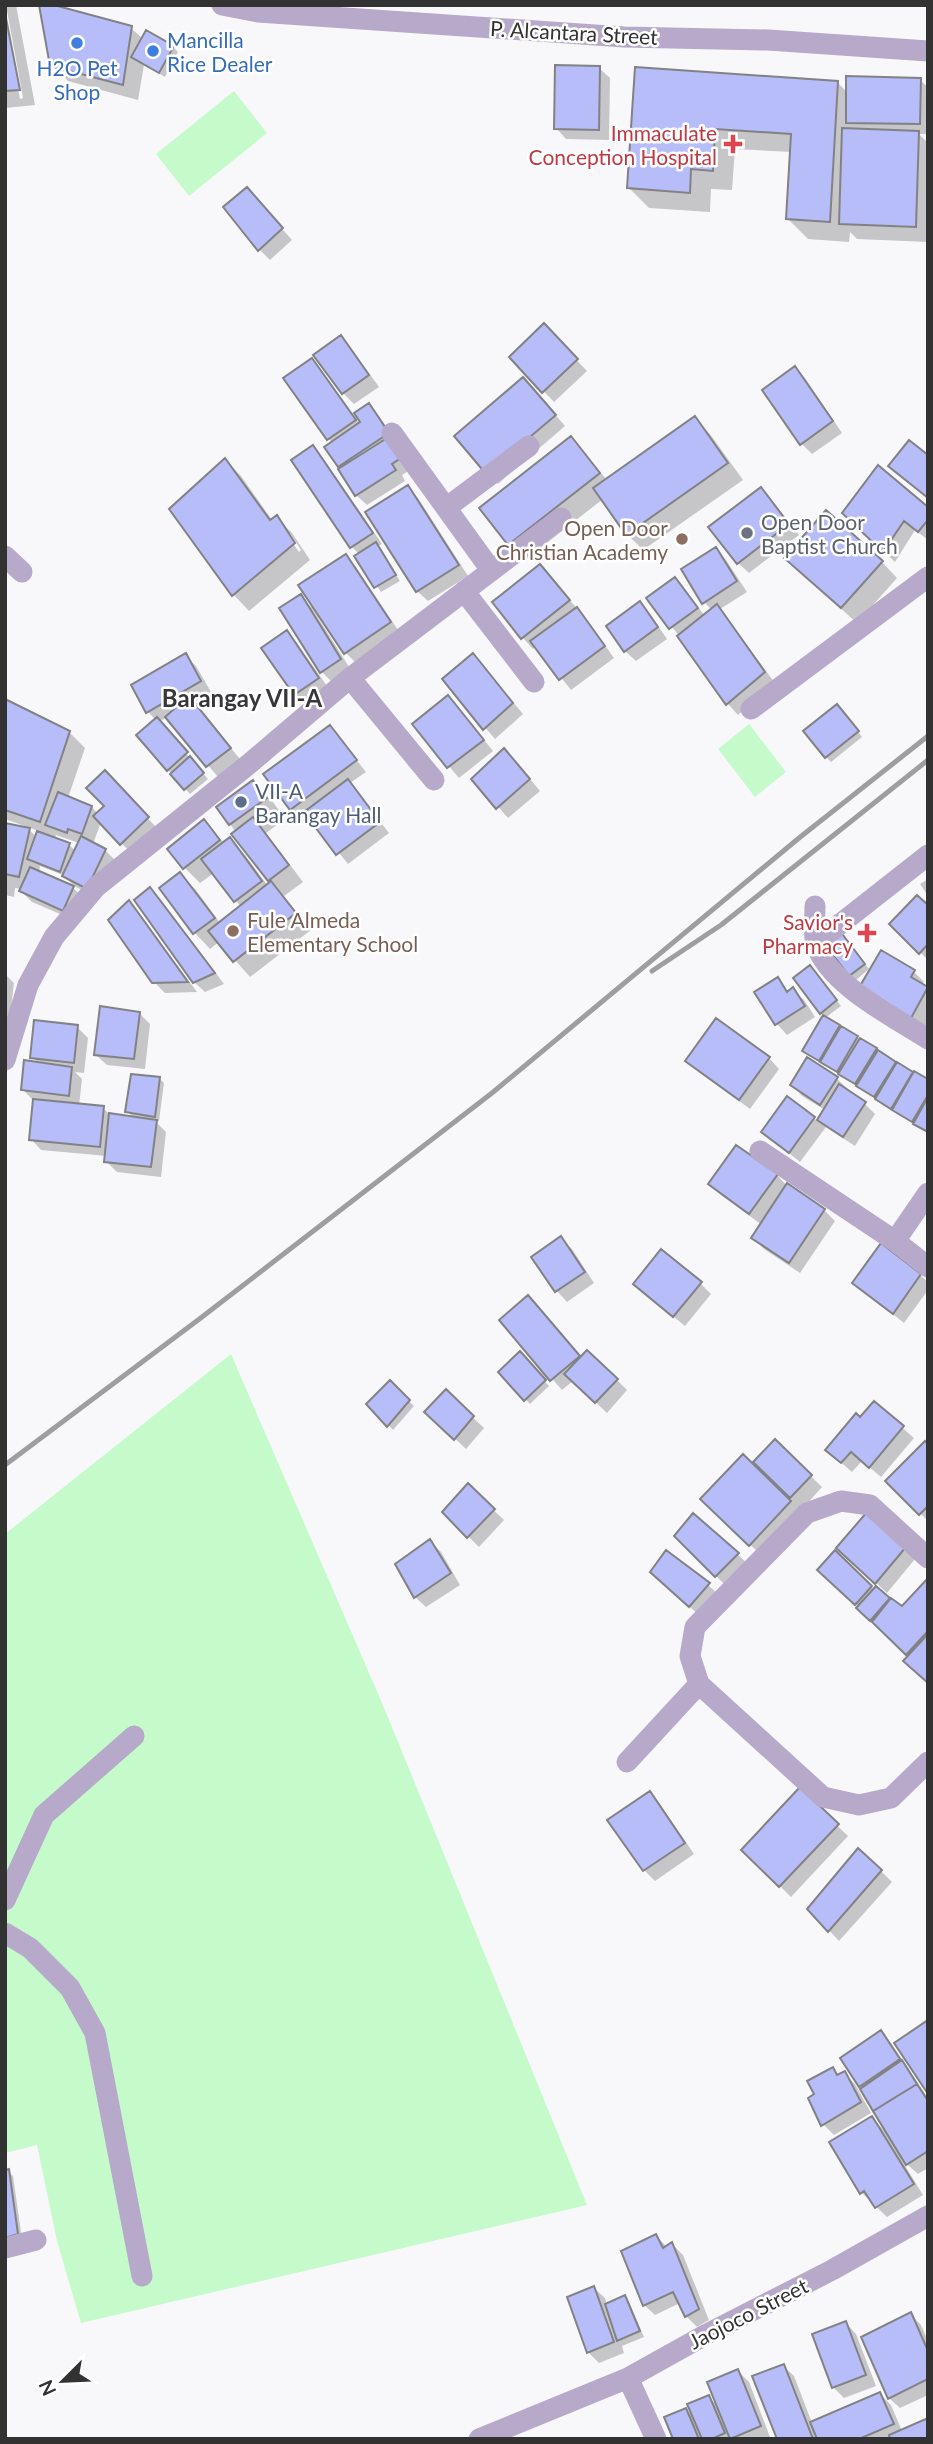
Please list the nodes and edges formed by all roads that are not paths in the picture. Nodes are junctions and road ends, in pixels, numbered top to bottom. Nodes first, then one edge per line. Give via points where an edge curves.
1 (222, 5) edge
2 (928, 51) edge
3 (392, 433) dead end
4 (529, 446) dead end
5 (446, 508) junction
6 (561, 518) dead end
7 (5, 556) edge
8 (491, 570) junction
9 (22, 572) dead end
10 (928, 577) edge
11 (464, 591) junction
12 (350, 678) junction
13 (534, 682) dead end
14 (751, 709) dead end
15 (433, 780) dead end
16 (928, 855) edge
17 (814, 906) dead end
18 (816, 943) junction
19 (928, 1039) edge
20 (5, 1060) edge
21 (760, 1151) dead end
22 (928, 1193) edge
23 (895, 1241) junction
24 (928, 1266) edge
25 (928, 1558) edge
26 (699, 1684) junction
27 (134, 1736) dead end
28 (627, 1762) dead end
29 (928, 1762) edge
30 (5, 1900) edge
31 (5, 1933) edge
32 (928, 2216) edge
33 (36, 2240) dead end
34 (5, 2248) edge
35 (142, 2276) dead end
36 (628, 2378) junction
37 (479, 2439) edge
38 (656, 2439) edge

1 - 2 street, P. Alcantara Street via 258,12 597,35
3 - 5 street
4 - 5 street
5 - 8 street
6 - 8 street
7 - 9 street
8 - 11 street
10 - 14 street
11 - 12 street
11 - 13 street
12 - 15 street
12 - 20 street via 96,887 54,937 27,985
16 - 18 street
17 - 18 street
18 - 19 street via 828,969
21 - 23 street
22 - 23 street
23 - 24 street
25 - 26 street via 870,1506 841,1501 807,1513 695,1627 690,1656
26 - 28 street
26 - 29 street via 823,1797 859,1805 891,1798
27 - 30 street via 44,1815
31 - 35 street via 30,1948 70,1988 95,2033
32 - 36 street, Jaojoco Street
33 - 34 street
36 - 37 street, Jaojoco Street
36 - 38 street

